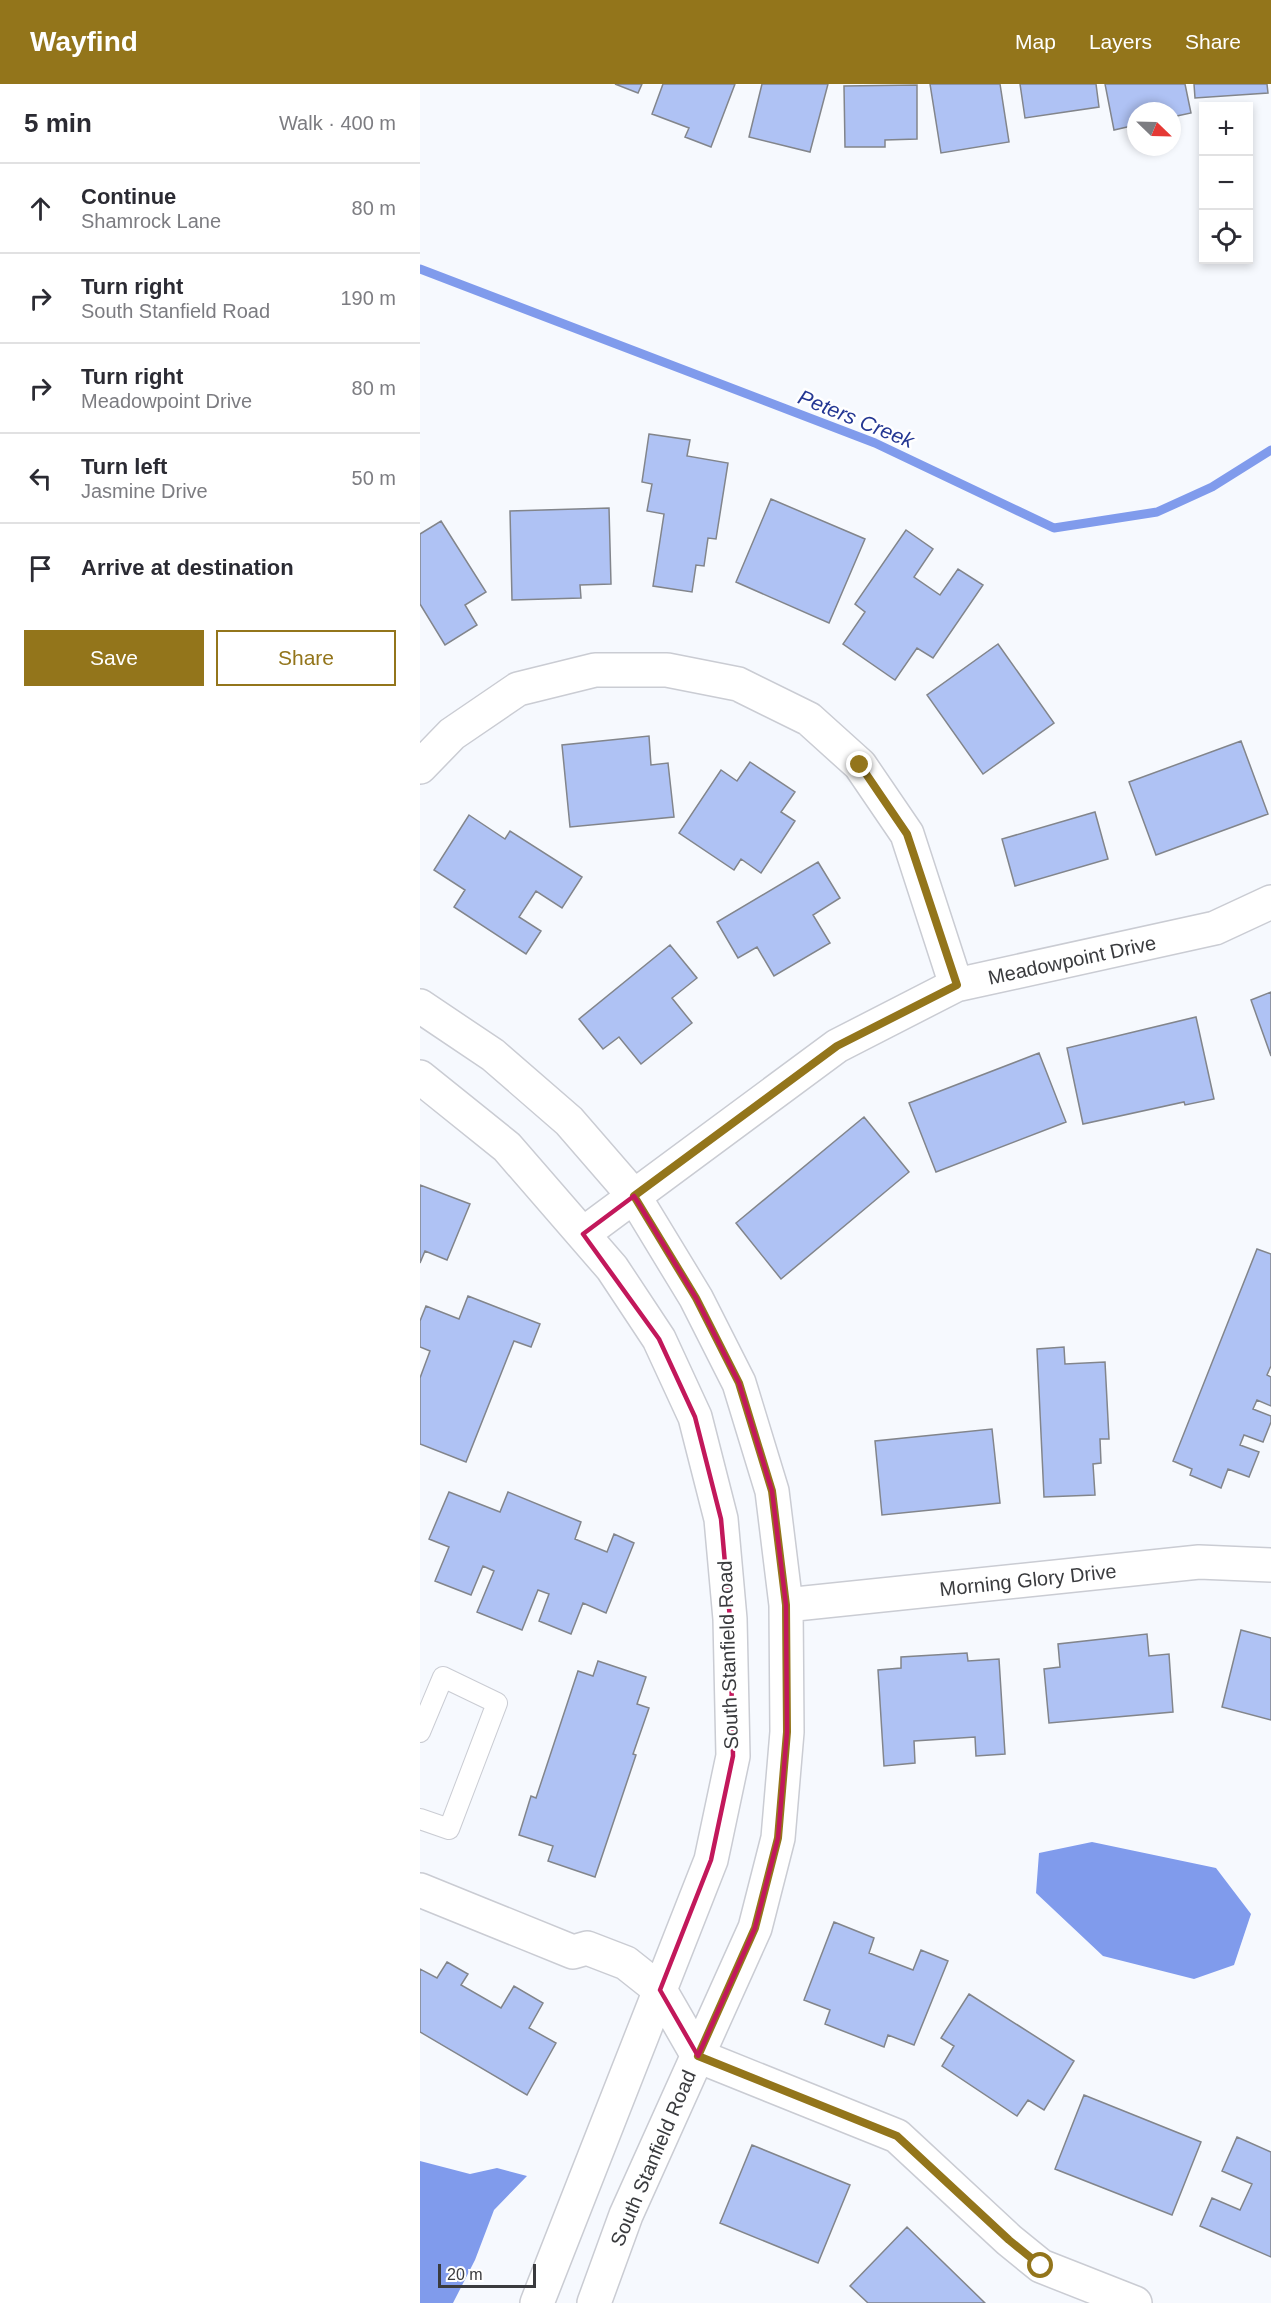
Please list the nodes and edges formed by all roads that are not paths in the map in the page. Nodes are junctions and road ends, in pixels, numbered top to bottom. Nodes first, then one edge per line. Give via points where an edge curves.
1 (420, 767) edge
2 (1271, 902) edge
3 (957, 985) junction
4 (420, 1006) edge
5 (420, 1077) edge
6 (634, 1196) junction
7 (583, 1234) junction
8 (1271, 1565) edge
9 (786, 1605) junction
10 (420, 1732) edge
11 (420, 1819) edge
12 (420, 1890) edge
13 (660, 1990) junction
14 (698, 2056) junction
15 (537, 2303) edge
16 (594, 2303) edge
17 (1135, 2303) edge

1 - 3 street via 452,734 518,689 596,670 667,670 738,684 809,719 860,765 907,834
2 - 3 street, Meadowpoint Drive via 1215,928
3 - 6 street, Meadowpoint Drive via 837,1046
4 - 6 street, South Stanfield Road via 493,1055 569,1121
5 - 7 street, South Stanfield Road via 507,1147
6 - 7 street, Meadowpoint Drive
6 - 9 street, South Stanfield Road via 696,1298 739,1383 772,1491
7 - 13 street, South Stanfield Road via 612,1268 658,1339 695,1417 721,1519 730,1619 733,1756 711,1860
8 - 9 street, Morning Glory Drive via 1199,1562
9 - 14 street, South Stanfield Road via 787,1732 778,1838 755,1928
10 - 11 lane via 443,1677 497,1702 448,1829
12 - 13 street via 573,1952 587,1948 626,1963
13 - 14 street
13 - 15 street, South Stanfield Road
14 - 16 street, South Stanfield Road via 626,2215
14 - 17 street via 897,2136 1041,2266

